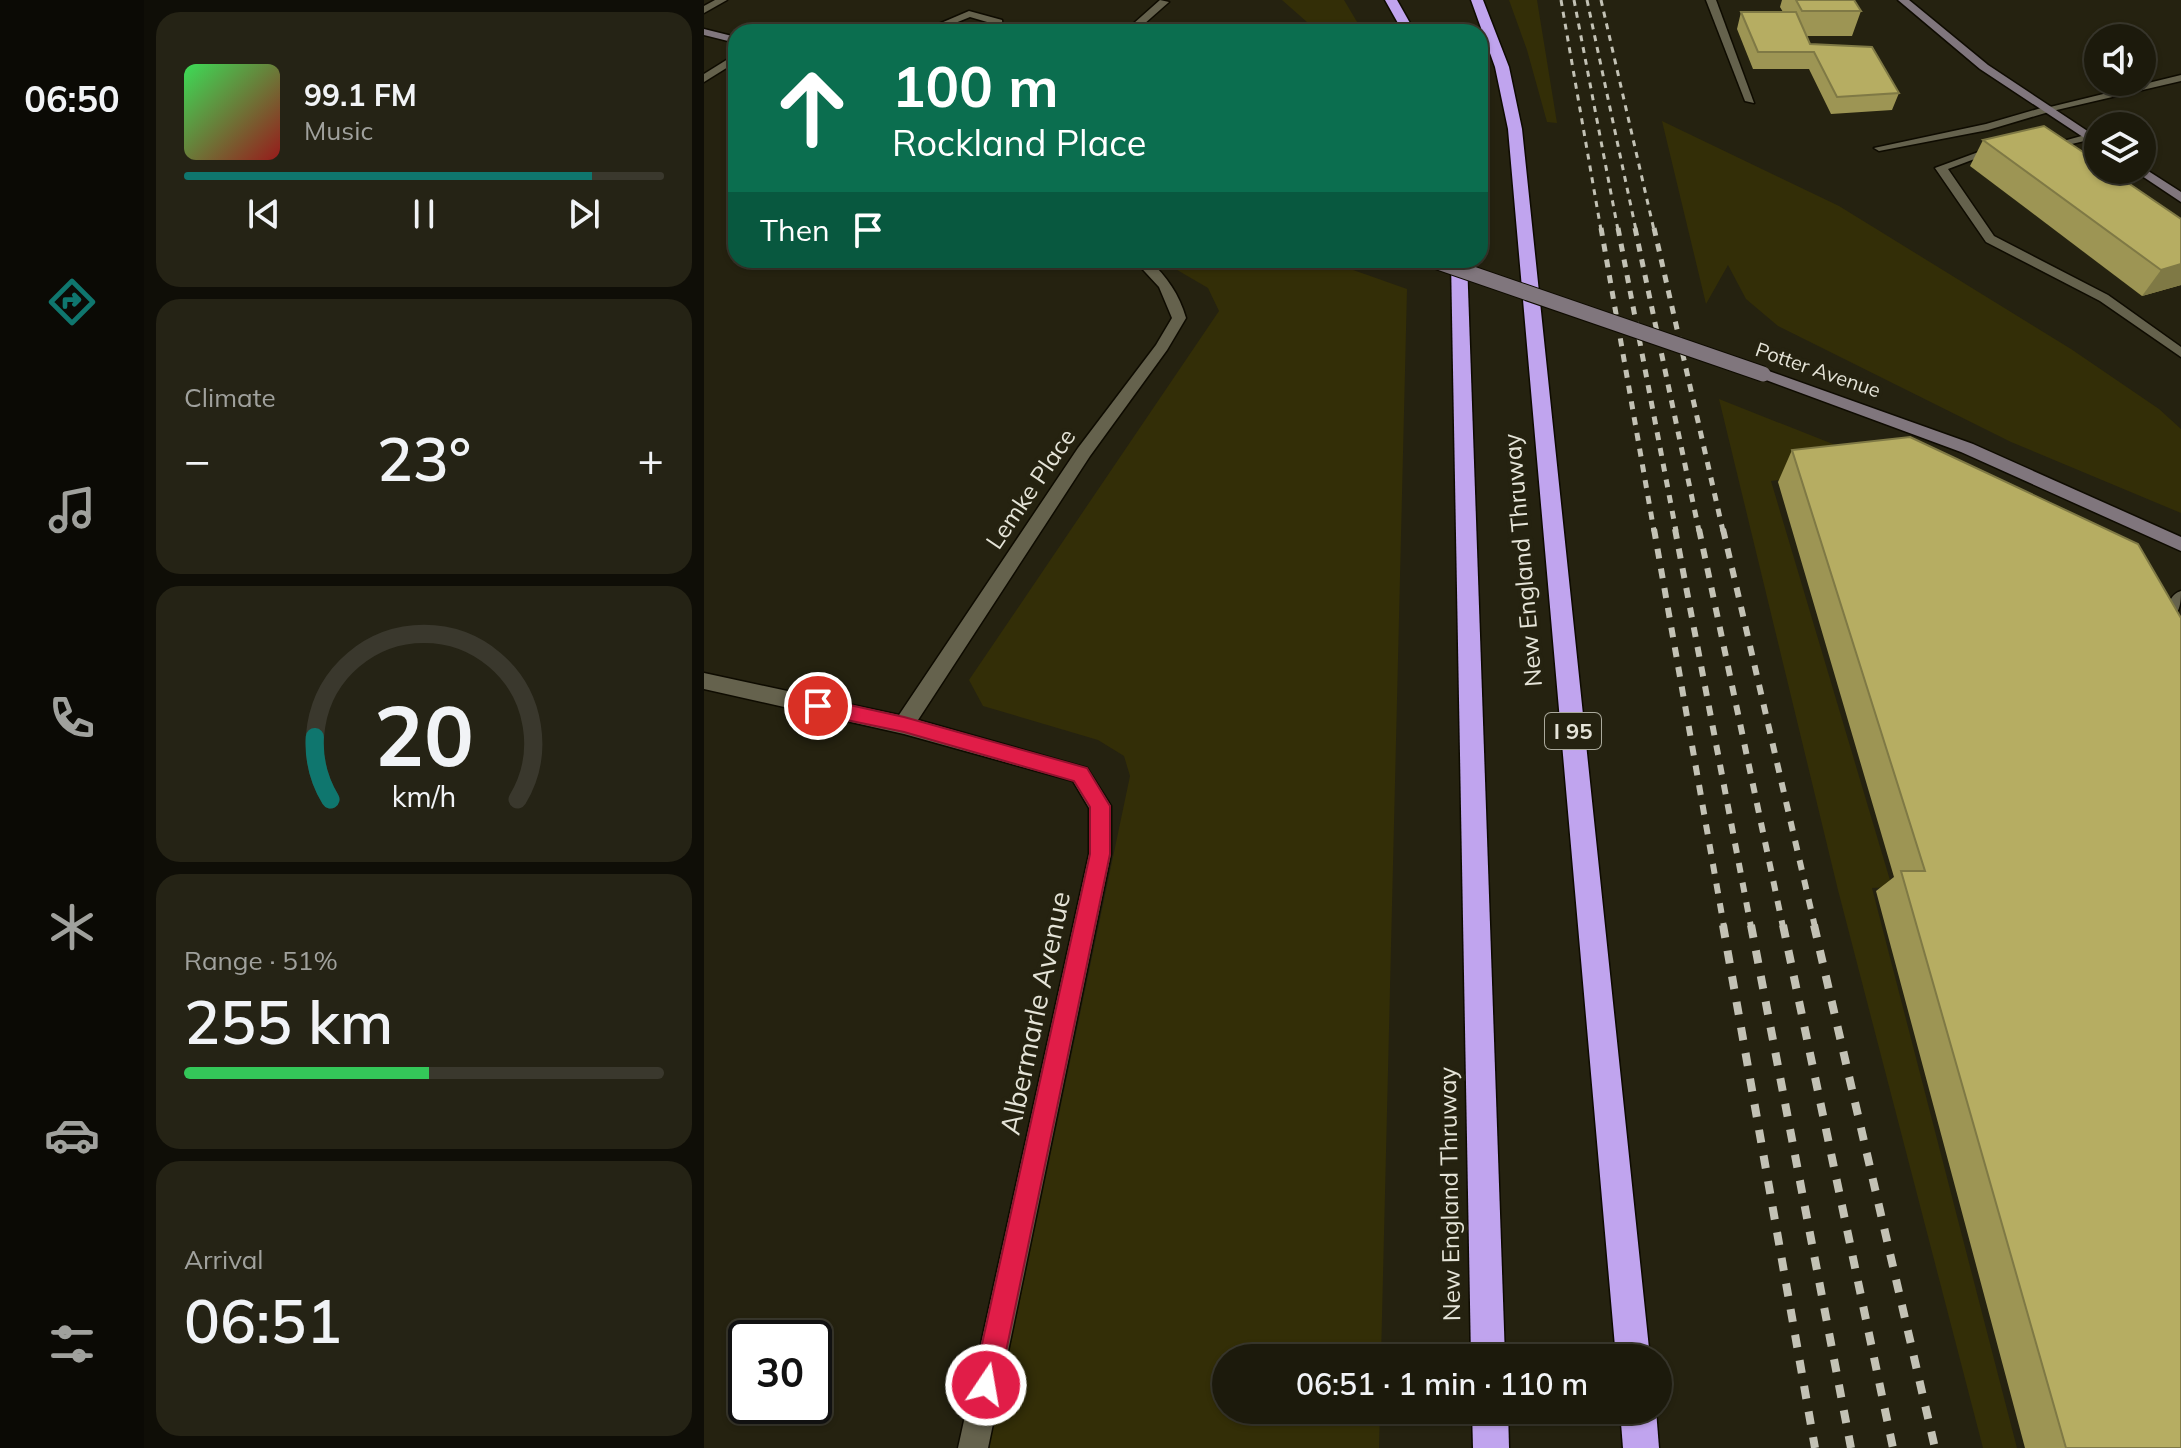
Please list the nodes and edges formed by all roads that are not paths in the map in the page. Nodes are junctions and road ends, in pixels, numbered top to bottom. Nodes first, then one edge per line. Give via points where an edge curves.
1 (722, 0) edge
2 (1391, 0) edge
3 (1477, 0) edge
4 (1711, 0) edge
5 (1903, 0) edge
6 (1164, 2) edge
7 (704, 10) edge
8 (945, 24) edge
9 (999, 24) edge
10 (1138, 24) edge
11 (1404, 24) edge
12 (1486, 24) edge
13 (1488, 29) edge
14 (704, 32) edge
15 (728, 38) edge
16 (728, 62) edge
17 (2181, 78) edge
18 (704, 79) edge
19 (1750, 101) dead end
20 (2048, 109) junction
21 (2084, 133) edge
22 (2084, 142) edge
23 (1879, 148) dead end
24 (2031, 148) edge
25 (2005, 149) edge
26 (2156, 181) edge
27 (2181, 198) edge
28 (1150, 268) edge
29 (1455, 268) edge
30 (1459, 268) edge
31 (2181, 353) edge
32 (2181, 544) edge
33 (2181, 597) edge
34 (2135, 626) edge
35 (704, 681) edge
36 (904, 725) junction
37 (1488, 1344) edge
38 (1632, 1344) edge
39 (1490, 1424) edge
40 (1639, 1424) edge
41 (973, 1448) edge
42 (1491, 1448) edge
43 (1641, 1448) edge

1 - 7 street
2 - 11 highway
3 - 12 highway, New England Thruway / I 95
4 - 19 lane
5 - 20 street via 1953,43
6 - 10 street
8 - 9 lane via 969,14
13 - 38 highway, New England Thruway / I 95 via 1515,129
14 - 15 street
16 - 18 street
17 - 20 street
20 - 21 street
20 - 23 lane via 1988,127
22 - 24 lane
25 - 31 lane via 1941,168 1990,239 2104,298
26 - 27 street
28 - 36 street, Lemke Place via 1173,296 1179,318 1174,328 1084,452
29 - 32 street, Potter Avenue, bridge via 1967,448
30 - 37 highway, New England Thruway
33 - 34 lane via 2170,612
35 - 36 street, Albermarle Avenue
36 - 41 street, Albermarle Avenue via 1080,774 1100,806 1100,854
39 - 42 highway
40 - 43 highway

